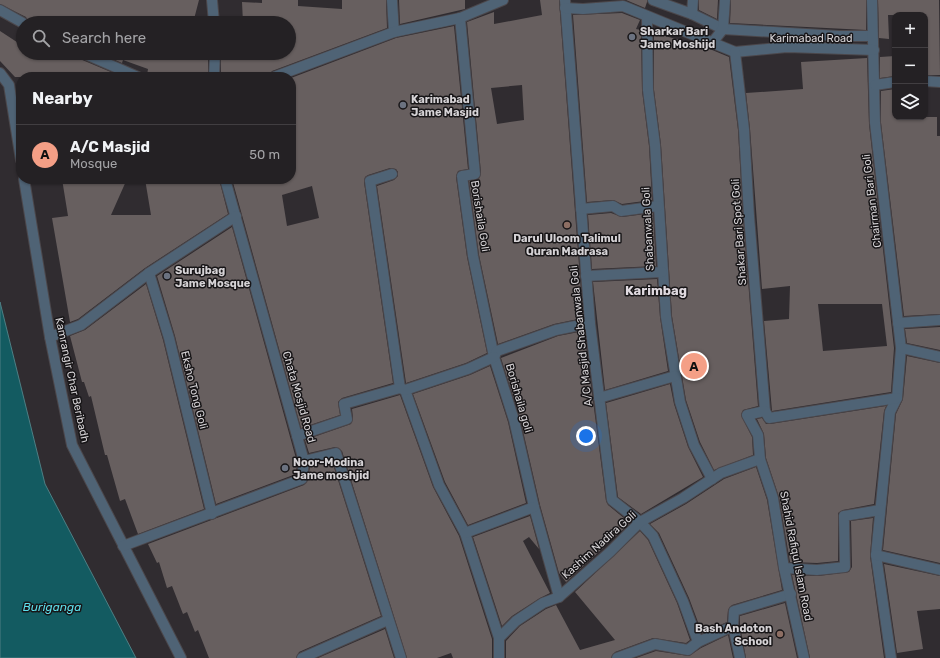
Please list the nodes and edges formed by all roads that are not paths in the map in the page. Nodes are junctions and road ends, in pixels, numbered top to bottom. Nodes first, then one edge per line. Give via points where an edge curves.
1 (212, 0) edge
2 (392, 0) edge
3 (503, 0) edge
4 (653, 0) edge
5 (693, 0) edge
6 (725, 0) edge
7 (872, 0) edge
8 (565, 4) edge
9 (483, 5) edge
10 (0, 10) edge
11 (692, 14) junction
12 (213, 16) edge
13 (647, 17) junction
14 (460, 18) junction
15 (16, 19) edge
16 (723, 29) junction
17 (394, 32) junction
18 (872, 36) junction
19 (712, 43) junction
20 (874, 50) junction
21 (735, 52) junction
22 (99, 60) edge
23 (215, 60) edge
24 (127, 72) edge
25 (214, 72) edge
26 (287, 72) edge
27 (0, 73) edge
28 (928, 81) edge
29 (892, 82) edge
30 (940, 82) edge
31 (875, 85) junction
32 (16, 129) edge
33 (392, 174) dead end
34 (25, 184) edge
35 (226, 184) edge
36 (658, 206) junction
37 (581, 209) junction
38 (236, 216) junction
39 (662, 272) junction
40 (149, 273) junction
41 (586, 276) junction
42 (940, 320) edge
43 (590, 323) junction
44 (898, 323) junction
45 (50, 337) junction
46 (901, 348) junction
47 (940, 357) edge
48 (494, 358) junction
49 (675, 376) junction
50 (402, 389) junction
51 (599, 398) junction
52 (897, 398) junction
53 (765, 411) junction
54 (297, 436) junction
55 (760, 459) junction
56 (304, 461) junction
57 (712, 479) junction
58 (534, 507) junction
59 (880, 510) junction
60 (212, 514) junction
61 (640, 522) junction
62 (465, 533) junction
63 (122, 546) junction
64 (876, 555) junction
65 (784, 568) junction
66 (940, 570) edge
67 (791, 594) junction
68 (559, 596) junction
69 (388, 620) junction
70 (733, 626) junction
71 (499, 638) junction
72 (698, 642) junction
73 (689, 654) edge
74 (181, 658) edge
75 (302, 658) edge
76 (401, 658) edge
77 (500, 658) edge
78 (617, 658) edge
79 (740, 658) edge
80 (804, 658) edge
81 (891, 658) edge

1 - 12 street
2 - 17 street
3 - 9 street
4 - 11 street
5 - 11 street
6 - 16 street
7 - 18 street, Chairman Bari Goli
8 - 13 street, Karimabad Road via 583,9 624,6
8 - 37 street, A/C Masjid Shabanwala Goli
9 - 14 street
10 - 15 street
11 - 16 street
13 - 19 street, Karimabad Road
13 - 36 street, Shabanwala Goli via 648,90 655,145
14 - 17 street
14 - 48 street, Borishaila Goli via 475,174 462,176 474,256
16 - 18 street
16 - 19 street
17 - 26 street
18 - 20 street, Chairman Bari Goli
19 - 21 street, Karimabad Road
20 - 21 street, Karimabad Road via 787,47
20 - 31 street, Chairman Bari Goli
21 - 53 street, Shakar Bari Spot Goli via 744,129
22 - 24 street
23 - 25 street
27 - 32 street via 9,86
28 - 30 street
29 - 31 street
31 - 44 street, Chairman Bari Goli via 876,123
33 - 50 street via 370,180
34 - 45 street, Kamrangir Char Beribadh
35 - 38 street, Chata Mosjid Road
36 - 37 street via 621,211 613,206
36 - 39 street, Shabanwala Goli
37 - 41 street, A/C Masjid Shabanwala Goli
38 - 40 street
38 - 54 street, Chata Mosjid Road
39 - 41 street
39 - 49 street, Shabanwala Goli
40 - 45 street via 81,325
40 - 60 street, Eksho Tong Goli
41 - 43 street, A/C Masjid Shabanwala Goli
42 - 44 street
43 - 48 street via 556,330 497,351
43 - 51 street, A/C Masjid Shabanwala Goli
44 - 46 street, Chairman Bari Goli
45 - 63 street, Kamrangir Char Beribadh via 72,445
46 - 47 street
46 - 52 street, Chairman Bari Goli
48 - 50 street, Borishaila goli via 468,369
48 - 58 street, Borishaila goli via 514,420
49 - 51 street
49 - 57 street, Shabanwala Goli via 680,402 694,445
50 - 54 street, Borishaila goli via 344,404 347,419
50 - 62 street via 438,485
51 - 61 street, A/C Masjid Shabanwala Goli via 612,500
52 - 53 street via 769,418
52 - 59 street, Chairman Bari Goli via 890,412
53 - 55 street, Shahid Rafiqul Islam Road via 747,415 758,436
54 - 56 street, Chata Mosjid Road
55 - 57 street, Kashim Nadira Goli via 720,473
55 - 65 street, Shahid Rafiqul Islam Road via 773,498
56 - 60 street via 302,479
56 - 69 street, Chata Mosjid Road via 336,453
57 - 61 street, Kashim Nadira Goli
58 - 62 street
58 - 68 street, Borishaila goli
59 - 64 street, Chairman Bari Goli
59 - 65 street via 844,516 845,567 817,570
60 - 63 street
61 - 68 street, Kashim Nadira Goli
61 - 72 street, A/C Masjid Shabanwala Goli via 653,536 683,601
62 - 71 street
63 - 74 street, Kamrangir Char Beribadh
64 - 66 street
64 - 81 street, Chairman Bari Goli
65 - 67 street, Shahid Rafiqul Islam Road
67 - 70 street via 734,611
67 - 80 street, Shahid Rafiqul Islam Road
68 - 71 street, Kashim Nadira Goli via 516,621
69 - 75 street
69 - 76 street, Chata Mosjid Road
70 - 72 street
70 - 79 street
71 - 77 street
72 - 73 street
73 - 78 street via 655,644

